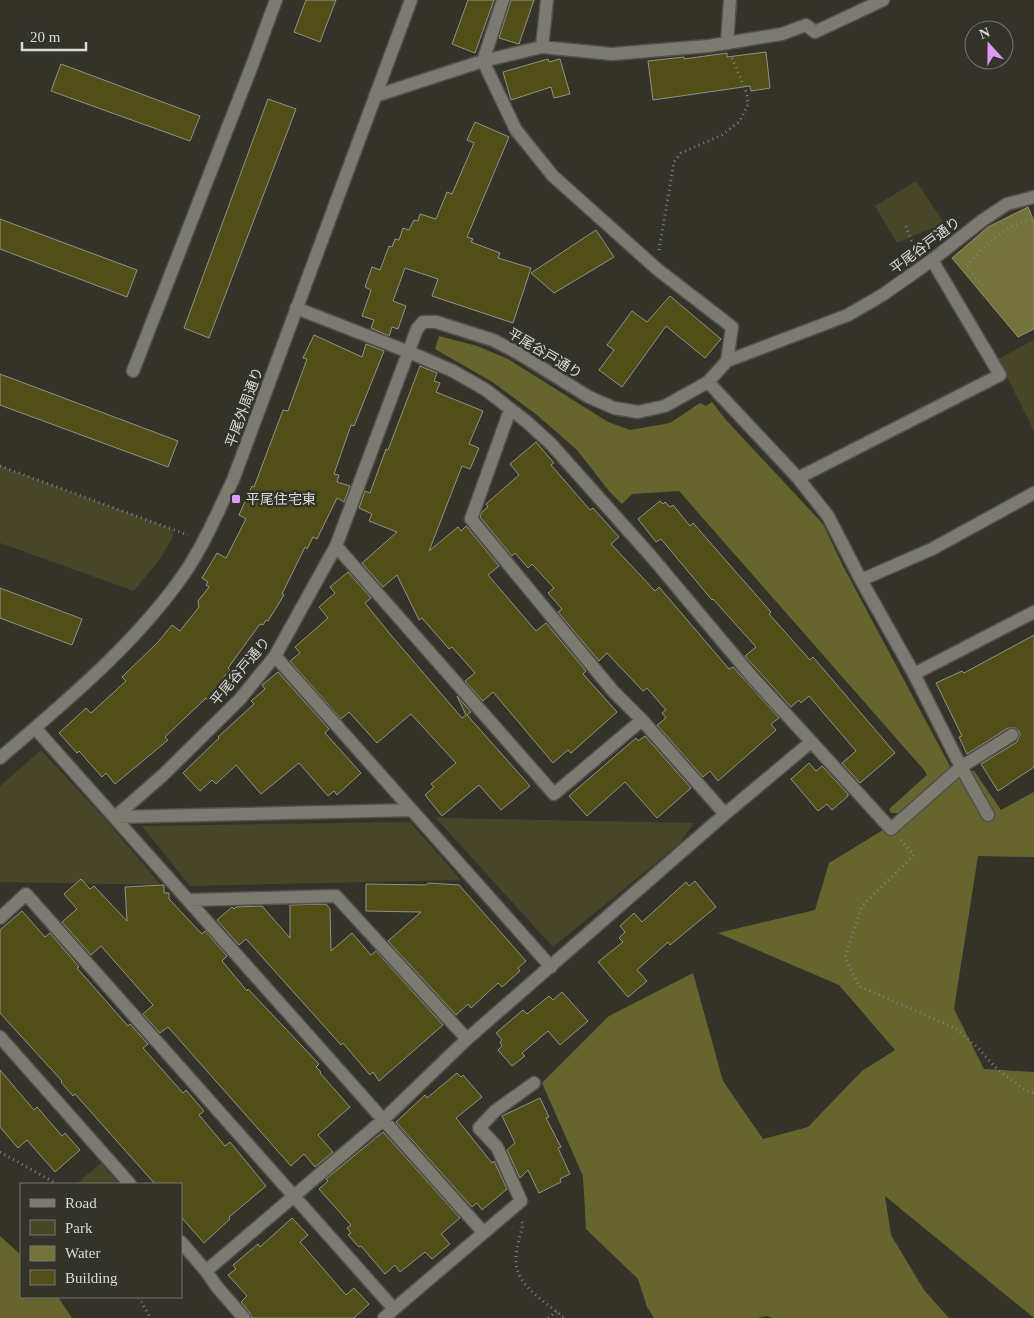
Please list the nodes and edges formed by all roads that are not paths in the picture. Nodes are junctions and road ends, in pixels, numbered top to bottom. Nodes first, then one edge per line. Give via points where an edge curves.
1 (276, 0) edge
2 (411, 0) edge
3 (503, 0) edge
4 (547, 0) edge
5 (730, 0) edge
6 (883, 0) edge
7 (727, 43) junction
8 (542, 47) junction
9 (483, 61) junction
10 (375, 96) junction
11 (1034, 197) edge
12 (930, 262) junction
13 (296, 308) junction
14 (409, 352) junction
15 (727, 361) junction
16 (133, 372) dead end
17 (708, 382) junction
18 (510, 410) junction
19 (798, 478) junction
20 (1034, 493) edge
21 (336, 546) junction
22 (861, 580) junction
23 (1034, 612) edge
24 (275, 656) junction
25 (914, 674) junction
26 (642, 720) junction
27 (35, 728) junction
28 (1012, 735) dead end
29 (811, 742) junction
30 (0, 758) edge
31 (961, 767) junction
32 (411, 810) junction
33 (724, 814) junction
34 (988, 815) dead end
35 (115, 817) junction
36 (189, 900) junction
37 (0, 918) edge
38 (551, 967) junction
39 (0, 1037) edge
40 (467, 1039) junction
41 (534, 1083) dead end
42 (383, 1120) junction
43 (129, 1183) edge
44 (294, 1197) junction
45 (484, 1232) junction
46 (182, 1243) edge
47 (206, 1271) junction
48 (394, 1309) junction
49 (244, 1318) edge
50 (384, 1318) edge

1 - 16 street
2 - 10 street, 平尾外周通り
3 - 9 street
4 - 8 street
5 - 7 street
6 - 7 street via 815,32 806,24 782,34
7 - 8 street via 612,54
8 - 9 street
9 - 10 street
9 - 15 street via 516,130 553,176 657,269 732,327
10 - 13 street, 平尾外周通り
11 - 12 street, 平尾谷戸通り via 1007,204
12 - 15 street, 平尾谷戸通り via 848,315
12 - 19 street via 1000,375
13 - 14 street
13 - 27 street, 平尾外周通り via 233,480 186,571 114,655
14 - 17 street, 平尾谷戸通り via 423,322 436,322 493,340 588,397 614,408 638,412 665,406
14 - 18 street via 453,371 486,390
14 - 21 street, 平尾谷戸通り
15 - 17 street, 平尾谷戸通り
17 - 19 street
18 - 26 street via 470,519 613,691
18 - 29 street via 552,444
19 - 22 street via 828,516
20 - 22 street via 932,549
21 - 24 street, 平尾谷戸通り
21 - 26 street via 554,794
22 - 25 street
23 - 25 street
24 - 32 street
24 - 35 street, 平尾谷戸通り via 240,699
25 - 31 street
26 - 33 street
27 - 30 street, 平尾外周通り
27 - 35 street
28 - 31 street
29 - 31 street via 891,828
29 - 33 street
31 - 34 street
32 - 35 street
32 - 38 street
33 - 38 street
35 - 36 street
36 - 40 street via 336,896
36 - 42 street
37 - 44 street via 26,894
38 - 40 street
39 - 43 street
40 - 42 street
41 - 45 street via 495,1111 479,1128 498,1147 521,1201
42 - 44 street
42 - 45 street
44 - 47 street
44 - 48 street
45 - 48 street
46 - 47 street
47 - 49 street
48 - 50 street

